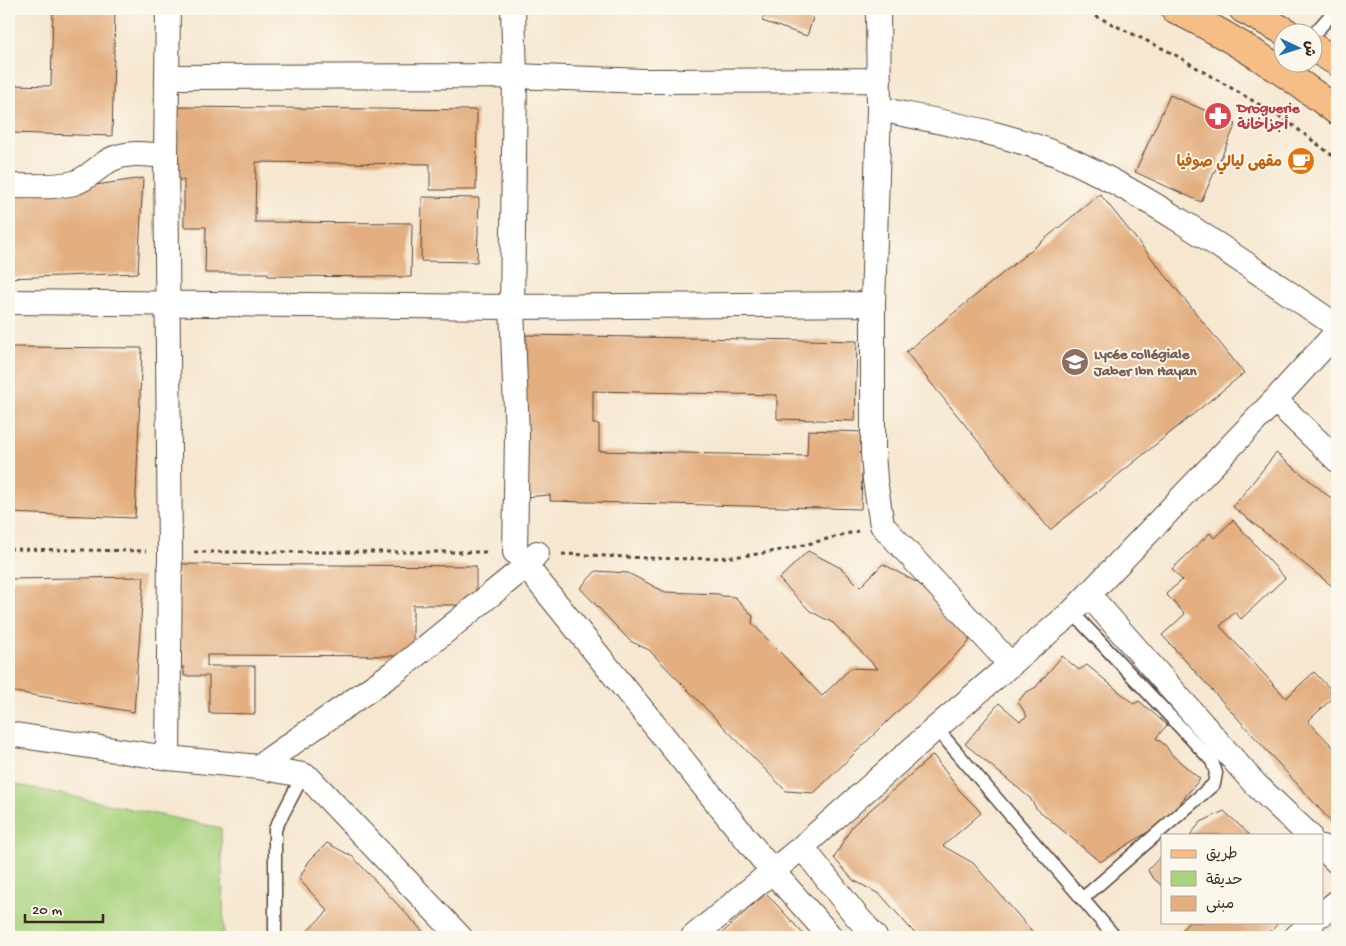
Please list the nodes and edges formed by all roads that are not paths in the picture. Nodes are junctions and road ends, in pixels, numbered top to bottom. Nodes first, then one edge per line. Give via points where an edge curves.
1 (168, 9) edge
2 (513, 9) edge
3 (878, 9) edge
4 (1174, 9) edge
5 (1243, 9) edge
6 (1336, 9) edge
7 (1324, 23) edge
8 (1274, 26) edge
9 (1324, 54) edge
10 (1337, 62) edge
11 (515, 76) junction
12 (168, 77) junction
13 (879, 80) junction
14 (880, 109) junction
15 (1337, 112) edge
16 (166, 156) junction
17 (9, 186) edge
18 (9, 302) edge
19 (168, 304) junction
20 (873, 304) junction
21 (512, 307) junction
22 (1337, 326) edge
23 (1337, 332) edge
24 (1275, 400) junction
25 (1337, 460) edge
26 (526, 557) junction
27 (1089, 595) junction
28 (1072, 612) junction
29 (1012, 665) junction
30 (936, 728) junction
31 (9, 734) edge
32 (168, 758) junction
33 (258, 767) junction
34 (303, 775) junction
35 (1308, 834) edge
36 (802, 847) junction
37 (1324, 849) edge
38 (1337, 862) edge
39 (773, 872) junction
40 (1082, 899) junction
41 (1337, 902) edge
42 (1324, 912) edge
43 (1311, 924) edge
44 (275, 937) edge
45 (460, 937) edge
46 (693, 937) edge
47 (831, 937) edge
48 (875, 937) edge
49 (1115, 937) edge
50 (1296, 937) edge

1 - 12 street
2 - 11 street
3 - 13 street
4 - 15 main road via 1241,44
5 - 8 main road
6 - 7 lane
9 - 10 main road
11 - 12 street
11 - 13 street via 643,80
11 - 21 street
12 - 16 street
13 - 14 street
14 - 20 street
14 - 22 street via 1014,139 1076,163 1163,211
16 - 17 street via 126,155 109,161 75,183
16 - 19 street
18 - 19 street
19 - 21 street
19 - 32 street
20 - 21 street
20 - 29 street via 873,453 882,525
21 - 26 street
23 - 24 street
24 - 25 street
24 - 27 street
26 - 33 street via 400,668
26 - 39 street
27 - 28 street
27 - 35 street via 1255,784
28 - 29 street
28 - 40 lane via 1212,761 1216,774 1214,784
29 - 30 street
30 - 36 street
30 - 40 lane
31 - 32 street
32 - 33 street
33 - 34 street
34 - 44 lane via 275,829
34 - 45 street
36 - 39 street
36 - 48 street
37 - 38 street
39 - 46 street
39 - 47 street
40 - 49 lane
41 - 42 street
43 - 50 street

